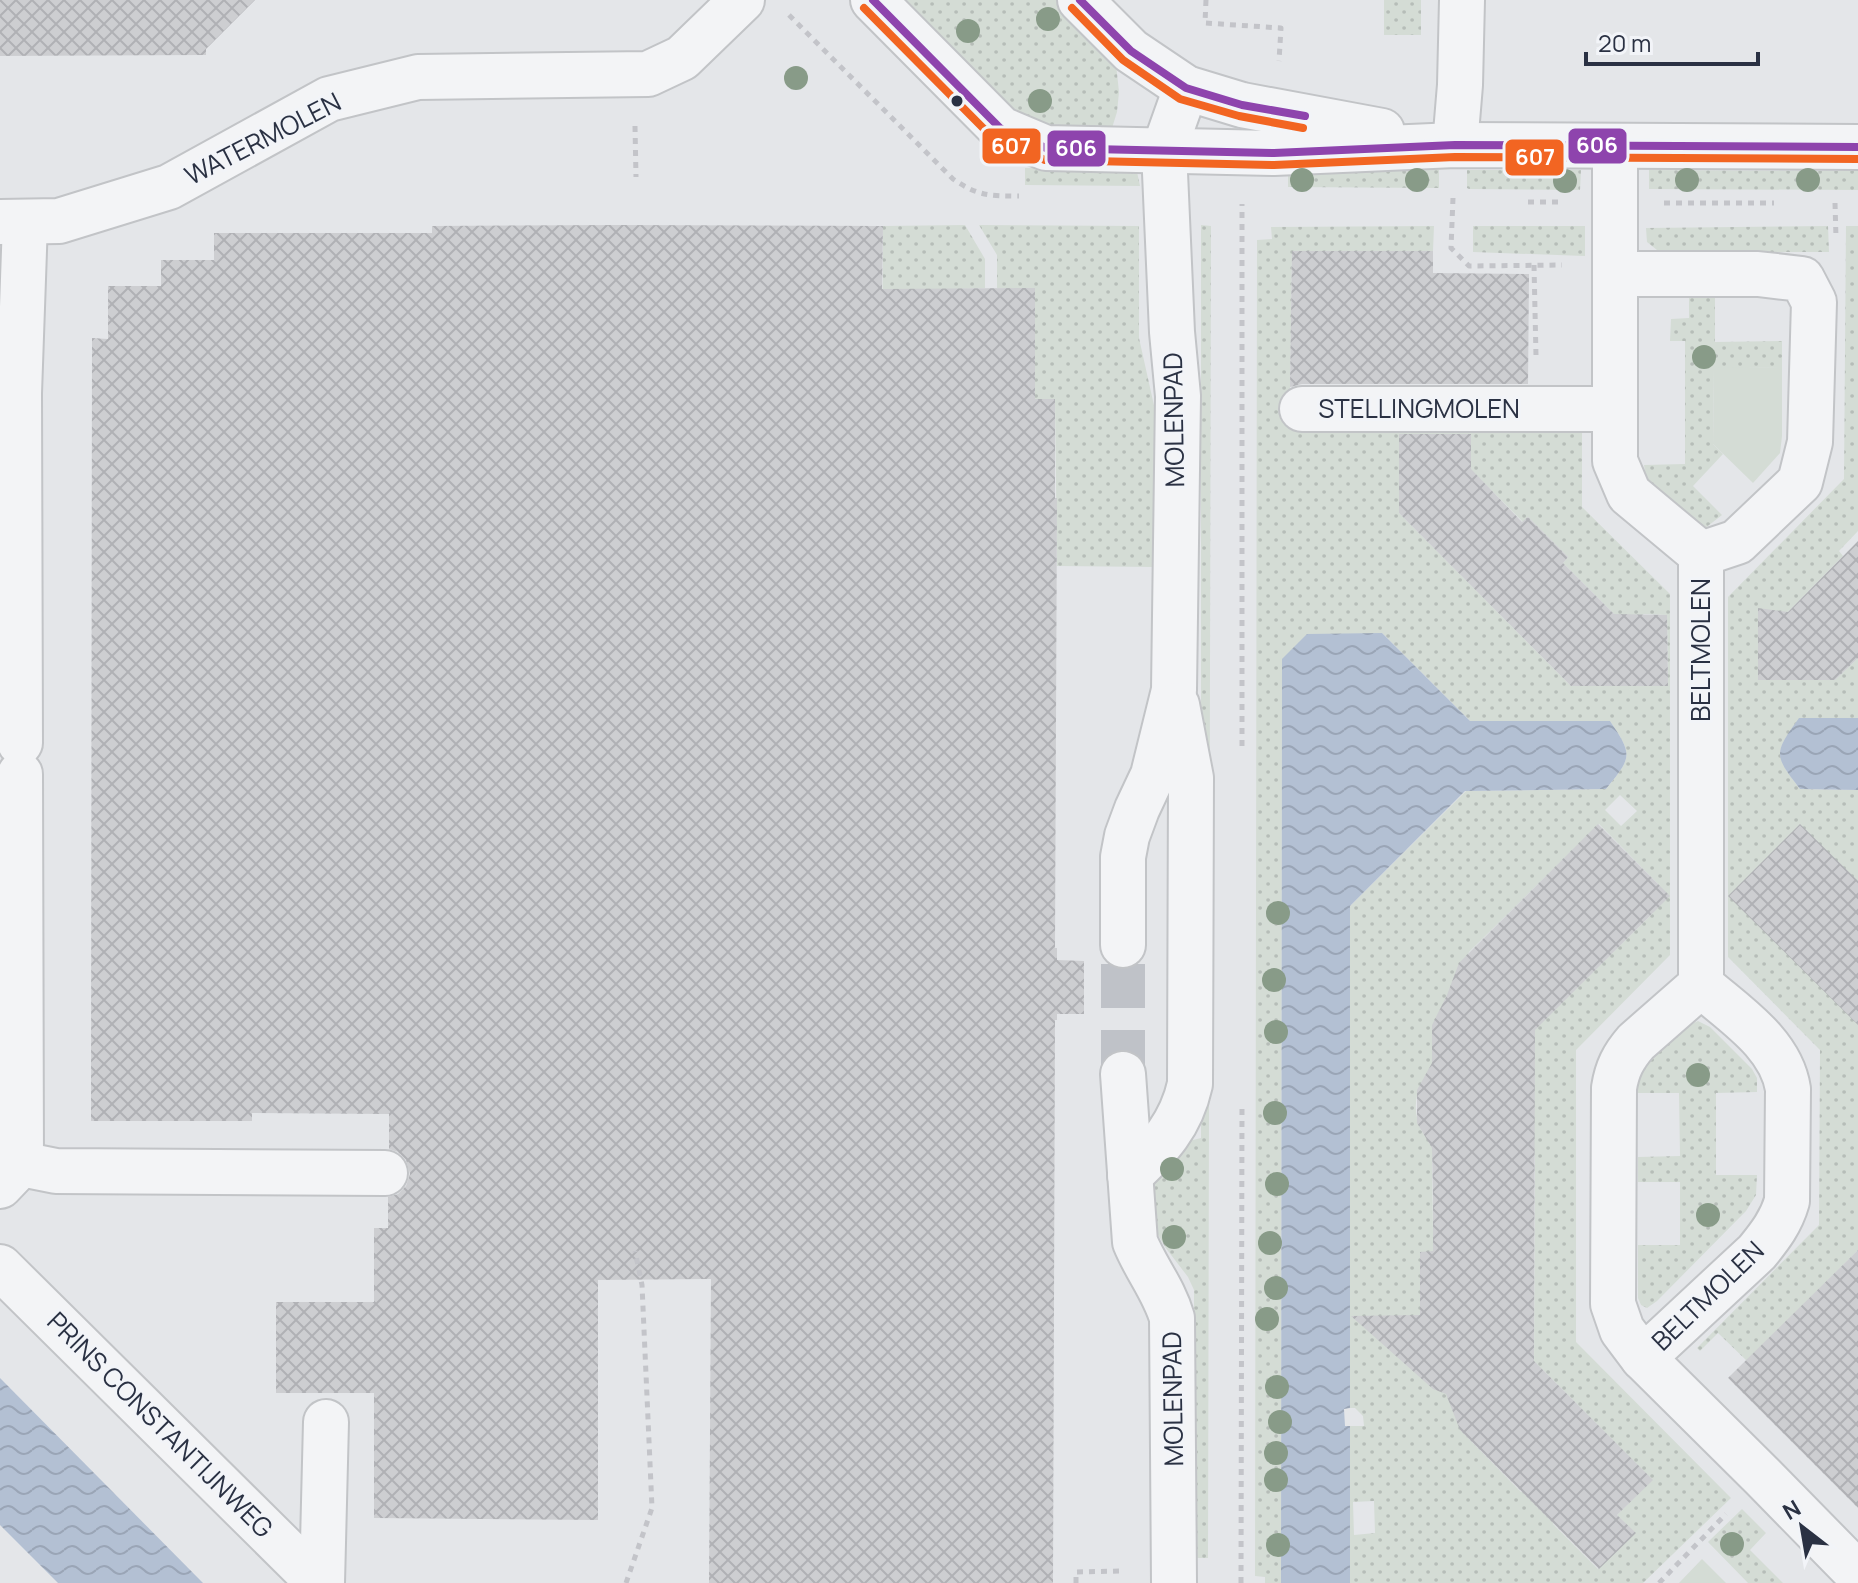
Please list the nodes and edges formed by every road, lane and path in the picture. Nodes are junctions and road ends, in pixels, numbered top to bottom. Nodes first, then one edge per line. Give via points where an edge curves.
1 (742, 0) edge
2 (873, 0) edge
3 (1080, 0) edge
4 (1206, 0) edge
5 (1462, 0) edge
6 (1279, 62) dead end
7 (1186, 88) junction
8 (1455, 145) junction
9 (1615, 146) junction
10 (1858, 147) edge
11 (1164, 150) junction
12 (1453, 200) dead end
13 (13, 222) edge
14 (1534, 265) junction
15 (1615, 269) junction
16 (1302, 409) dead end
17 (1536, 409) junction
18 (1615, 409) junction
19 (1701, 554) junction
20 (1174, 690) junction
21 (1123, 945) tunnel mouth
22 (1701, 985) junction
23 (1123, 1074) tunnel mouth
24 (385, 1173) dead end
25 (10, 1175) edge
26 (1130, 1175) junction
27 (635, 1251) dead end
28 (0, 1267) edge
29 (1643, 1358) junction
30 (326, 1422) dead end
31 (1763, 1477) junction
32 (1858, 1574) edge
33 (320, 1583) edge
34 (626, 1583) edge
35 (1174, 1583) edge
36 (1659, 1583) edge

1 - 13 street, WATERMOLEN via 682,58 648,74 418,77 329,99 169,187 59,221
2 - 11 street via 1001,129 1046,148
3 - 7 street via 1131,51
4 - 6 path via 1205,23 1281,28
5 - 8 street
7 - 8 street via 1242,105
7 - 11 street
8 - 9 street
8 - 11 street via 1274,153
9 - 10 street
9 - 15 street
11 - 20 street, MOLENPAD via 1178,396
12 - 14 path via 1451,248 1469,266
13 - 25 street via 20,759
14 - 15 path
14 - 17 path, STELLINGMOLEN
15 - 18 street
15 - 19 street via 1802,279 1814,302 1810,442 1800,482 1737,542
16 - 17 street, STELLINGMOLEN
17 - 18 street, STELLINGMOLEN
18 - 19 street via 1615,461 1629,494
19 - 22 street, BELTMOLEN
20 - 21 street, MOLENPAD via 1153,775 1127,836
20 - 26 street, MOLENPAD via 1191,778 1190,1084 1175,1125
22 - 29 street, BELTMOLEN via 1636,1042 1621,1061 1614,1088 1613,1304 1622,1330
22 - 29 street, BELTMOLEN via 1766,1042 1786,1077 1787,1201 1783,1216 1757,1252
23 - 26 street, MOLENPAD
24 - 25 street
26 - 35 street, MOLENPAD via 1135,1242 1172,1318
27 - 34 path via 642,1285 652,1508
28 - 33 street, PRINS CONSTANTIJNWEG
29 - 31 street, BELTMOLEN
30 - 33 street
31 - 32 street, BELTMOLEN
31 - 36 path

